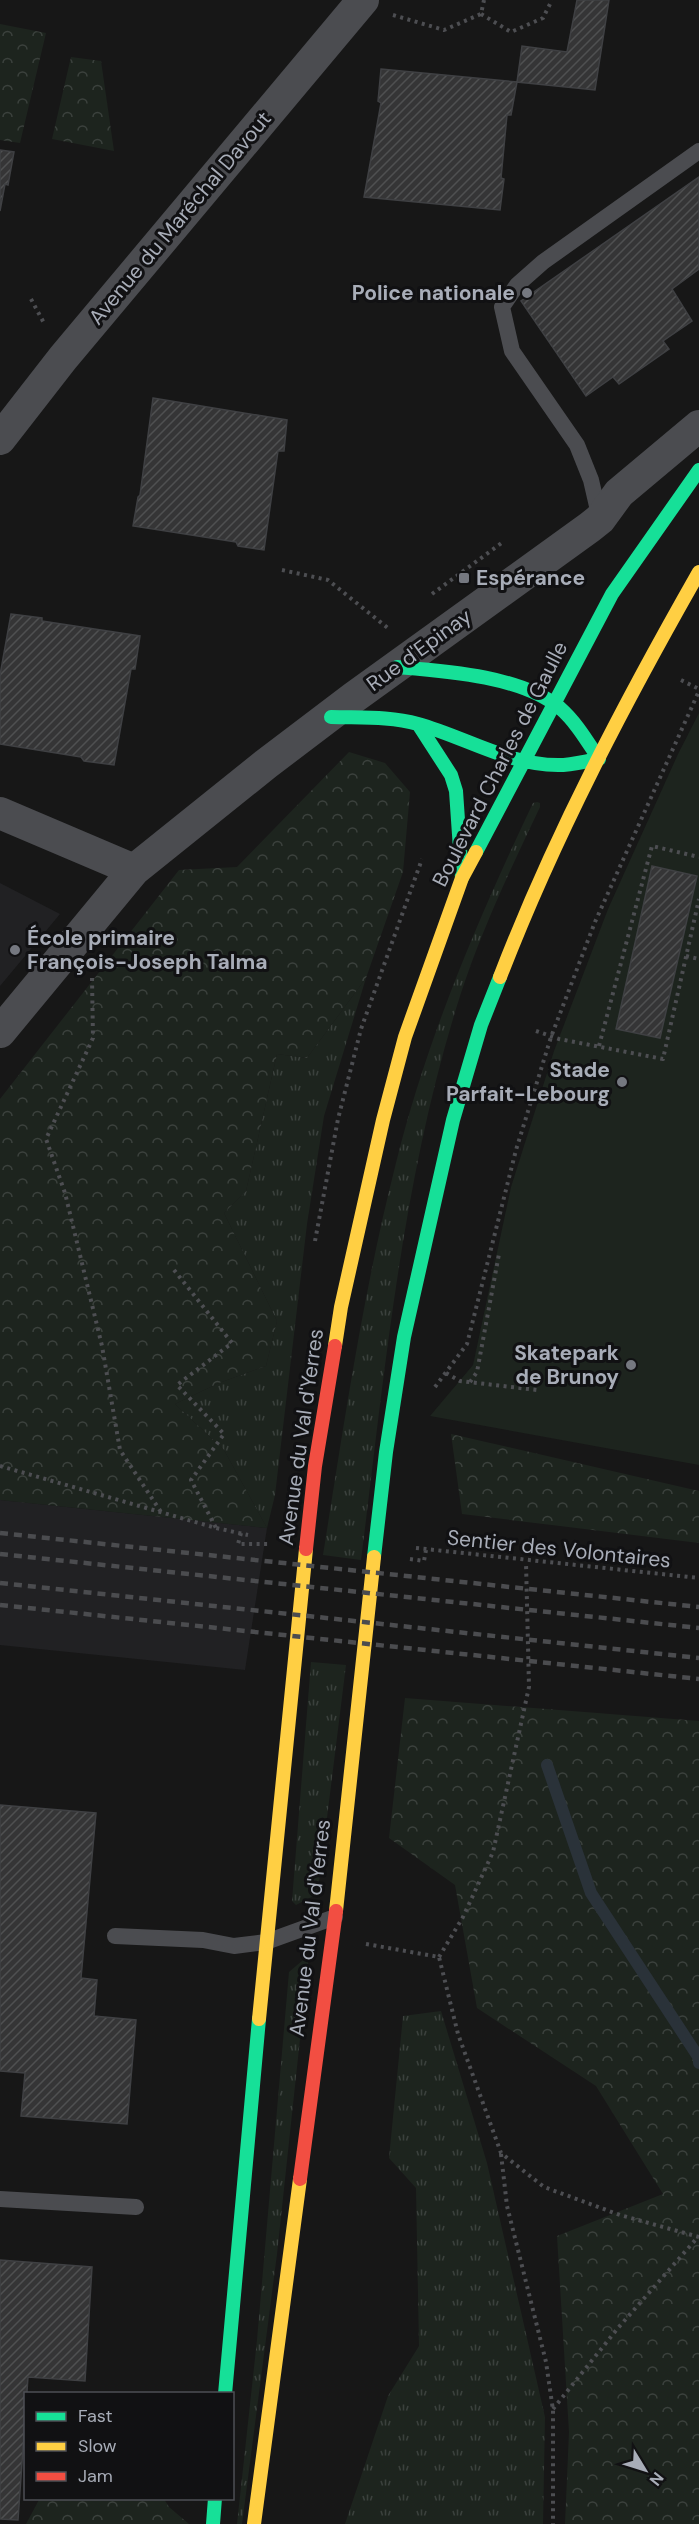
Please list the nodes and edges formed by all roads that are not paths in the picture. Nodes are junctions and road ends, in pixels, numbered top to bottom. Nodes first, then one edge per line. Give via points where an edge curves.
1 (361, 3) edge
2 (699, 151) edge
3 (699, 426) edge
4 (0, 439) edge
5 (699, 470) edge
6 (600, 519) junction
7 (698, 578) edge
8 (397, 667) junction
9 (554, 703) junction
10 (330, 717) junction
11 (418, 724) junction
12 (599, 759) junction
13 (524, 762) junction
14 (0, 813) edge
15 (134, 870) junction
16 (462, 878) junction
17 (0, 1032) edge
18 (355, 1240) joint
19 (335, 1917) junction
20 (115, 1936) dead end
21 (266, 1942) junction
22 (0, 2199) edge
23 (136, 2207) dead end
24 (225, 2392) edge
25 (215, 2500) edge
26 (213, 2524) edge
27 (254, 2524) edge

1 - 4 street, Avenue du Maréchal Davout via 63,358
2 - 6 lane via 543,262 517,285 502,308 512,351 577,445
3 - 6 street, Rue d'Epinay via 619,494
5 - 9 main road, Boulevard Charles de Gaulle via 612,594
6 - 8 street, Rue d'Epinay
7 - 12 main road via 648,662
8 - 9 main road via 443,670 519,688
8 - 10 street, Rue d'Epinay
9 - 12 main road via 577,726
9 - 13 main road, Boulevard Charles de Gaulle
10 - 11 main road via 397,719
10 - 15 street, Rue d'Epinay
11 - 13 main road
11 - 16 main road via 451,775 456,791
12 - 13 main road via 559,765
12 - 19 main road, Avenue du Val d'Yerres via 518,929 481,1025 453,1120 404,1338 386,1452
13 - 16 main road, Boulevard Charles de Gaulle
14 - 15 street
15 - 17 street, Rue d'Epinay
16 - 18 main road, Boulevard Charles de Gaulle via 405,1037
18 - 21 main road, Avenue du Val d'Yerres via 315,1466
19 - 21 lane
19 - 27 main road, Avenue du Val d'Yerres
20 - 21 lane via 203,1940 234,1946
21 - 24 main road, Avenue du Val d'Yerres
22 - 23 lane
25 - 26 main road

